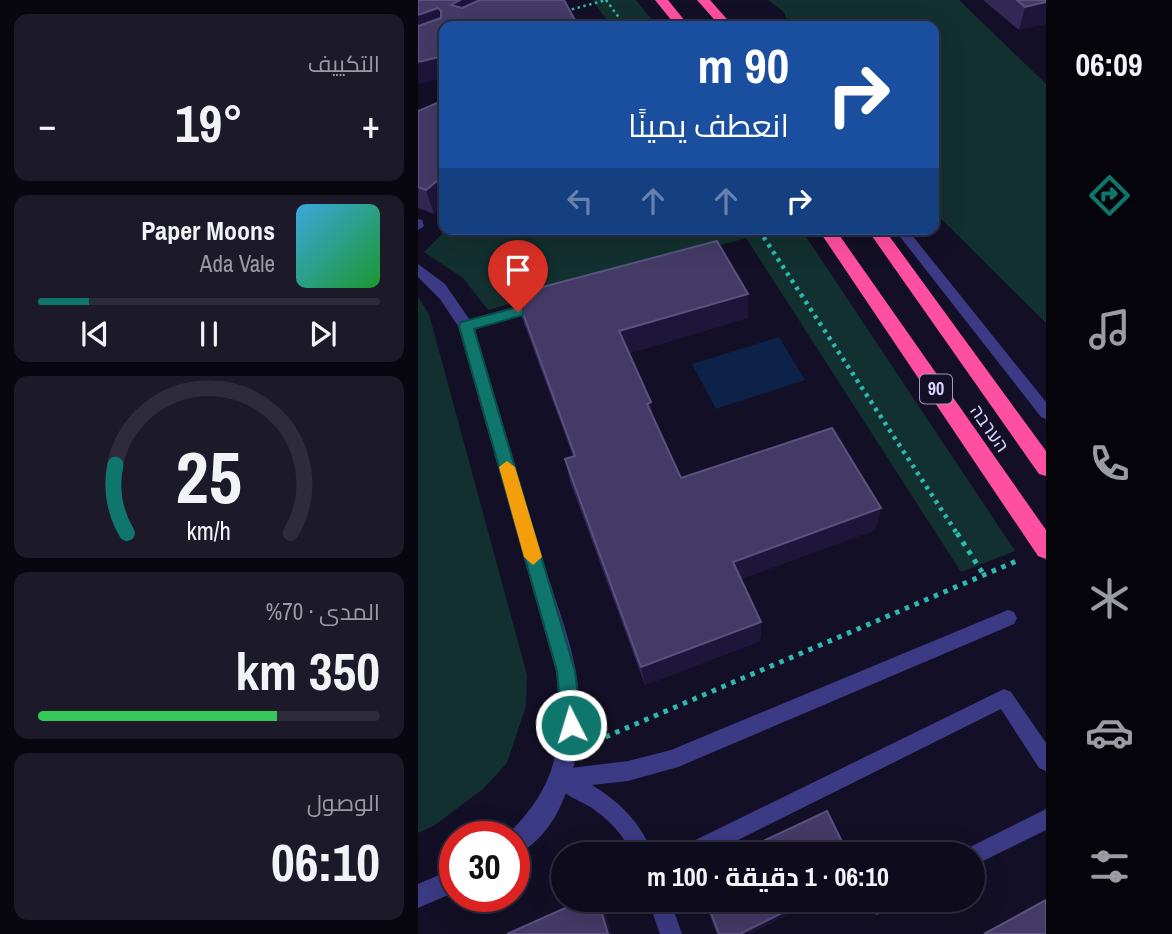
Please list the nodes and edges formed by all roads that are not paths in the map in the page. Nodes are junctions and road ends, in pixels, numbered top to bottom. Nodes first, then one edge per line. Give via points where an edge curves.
1 (661, 0) edge
2 (703, 0) edge
3 (679, 21) edge
4 (722, 21) edge
5 (830, 235) edge
6 (879, 235) edge
7 (904, 235) edge
8 (418, 269) edge
9 (558, 301) edge
10 (466, 326) junction
11 (1040, 397) edge
12 (1046, 413) edge
13 (1046, 468) edge
14 (1046, 549) edge
15 (1008, 618) dead end
16 (1046, 761) edge
17 (563, 779) junction
18 (1046, 819) edge
19 (530, 827) edge
20 (638, 842) edge
21 (712, 842) edge
22 (985, 850) edge
23 (439, 887) edge
24 (418, 896) edge
25 (663, 912) edge
26 (671, 934) edge

1 - 3 highway
2 - 4 highway
5 - 14 highway, הערבה / 90
6 - 13 highway, הערבה / 90
7 - 11 lane
8 - 10 street via 451,300
9 - 10 lane
10 - 17 street via 566,671 571,725
11 - 12 lane
15 - 17 lane via 671,760
16 - 21 lane via 1004,698
17 - 19 street
17 - 20 lane via 617,812
18 - 22 lane
23 - 24 street
25 - 26 lane

